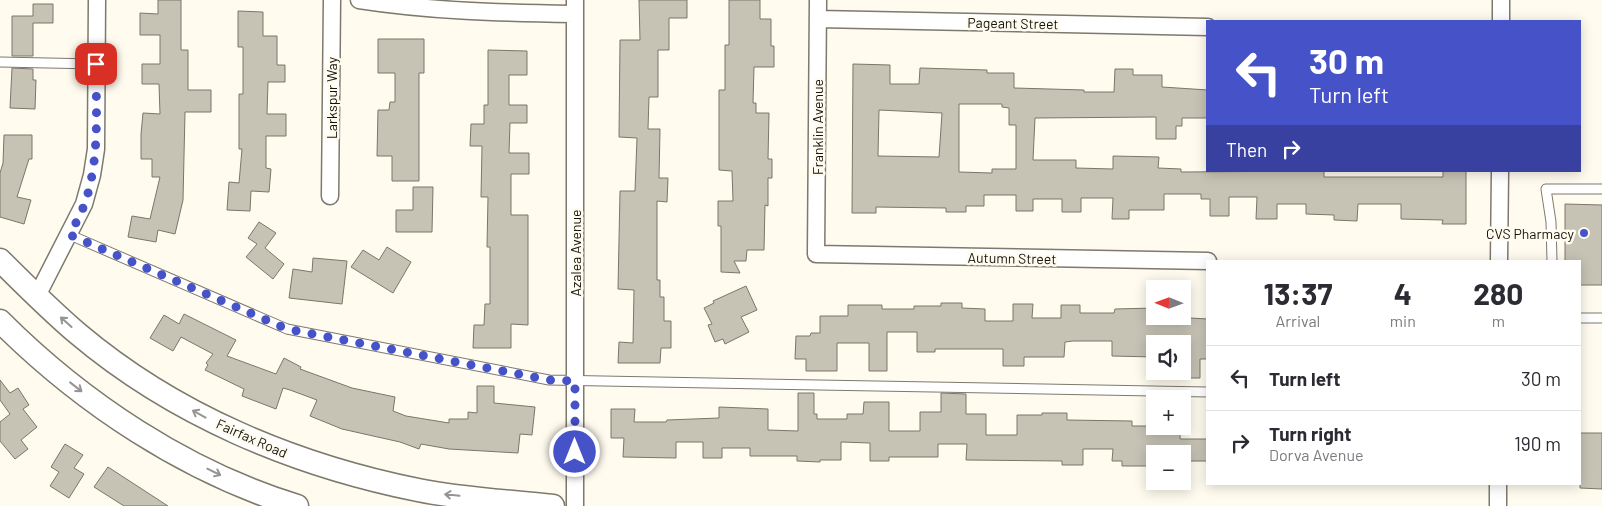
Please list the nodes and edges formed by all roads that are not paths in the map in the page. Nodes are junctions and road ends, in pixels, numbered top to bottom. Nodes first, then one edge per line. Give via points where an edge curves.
1 (97, 0) edge
2 (332, 0) edge
3 (358, 0) edge
4 (818, 0) edge
5 (1501, 0) edge
6 (574, 7) edge
7 (818, 19) junction
8 (1500, 20) edge
9 (1206, 27) edge
10 (0, 62) edge
11 (96, 64) junction
12 (1500, 172) edge
13 (1602, 189) edge
14 (330, 196) dead end
15 (70, 235) junction
16 (816, 254) joint
17 (0, 260) edge
18 (1499, 260) edge
19 (1552, 260) edge
20 (1206, 261) edge
21 (37, 296) junction
22 (1581, 318) edge
23 (1602, 318) edge
24 (4, 332) edge
25 (575, 381) junction
26 (1206, 392) edge
27 (1498, 485) edge
28 (297, 506) edge
29 (553, 506) edge
30 (575, 506) edge
31 (1498, 506) edge

1 - 11 street
2 - 14 street, Larkspur Way
3 - 6 street via 470,12
4 - 7 street, Franklin Avenue
5 - 8 street
6 - 25 street, Azalea Avenue
7 - 9 street, Pageant Street
7 - 16 street, Franklin Avenue
10 - 11 lane
11 - 15 street via 96,149 84,204
12 - 18 street
13 - 19 lane via 1546,189
15 - 21 street
15 - 25 lane via 287,329 549,380
16 - 20 street, Autumn Street
17 - 21 main road, Fairfax Road
29 -> 21 main road, Fairfax Road via 417,490 362,478 248,439 203,417 139,378 78,333
22 - 23 lane
24 -> 28 main road via 97,404 141,433 234,482
25 - 26 lane
25 - 30 street, Azalea Avenue
27 - 31 street

